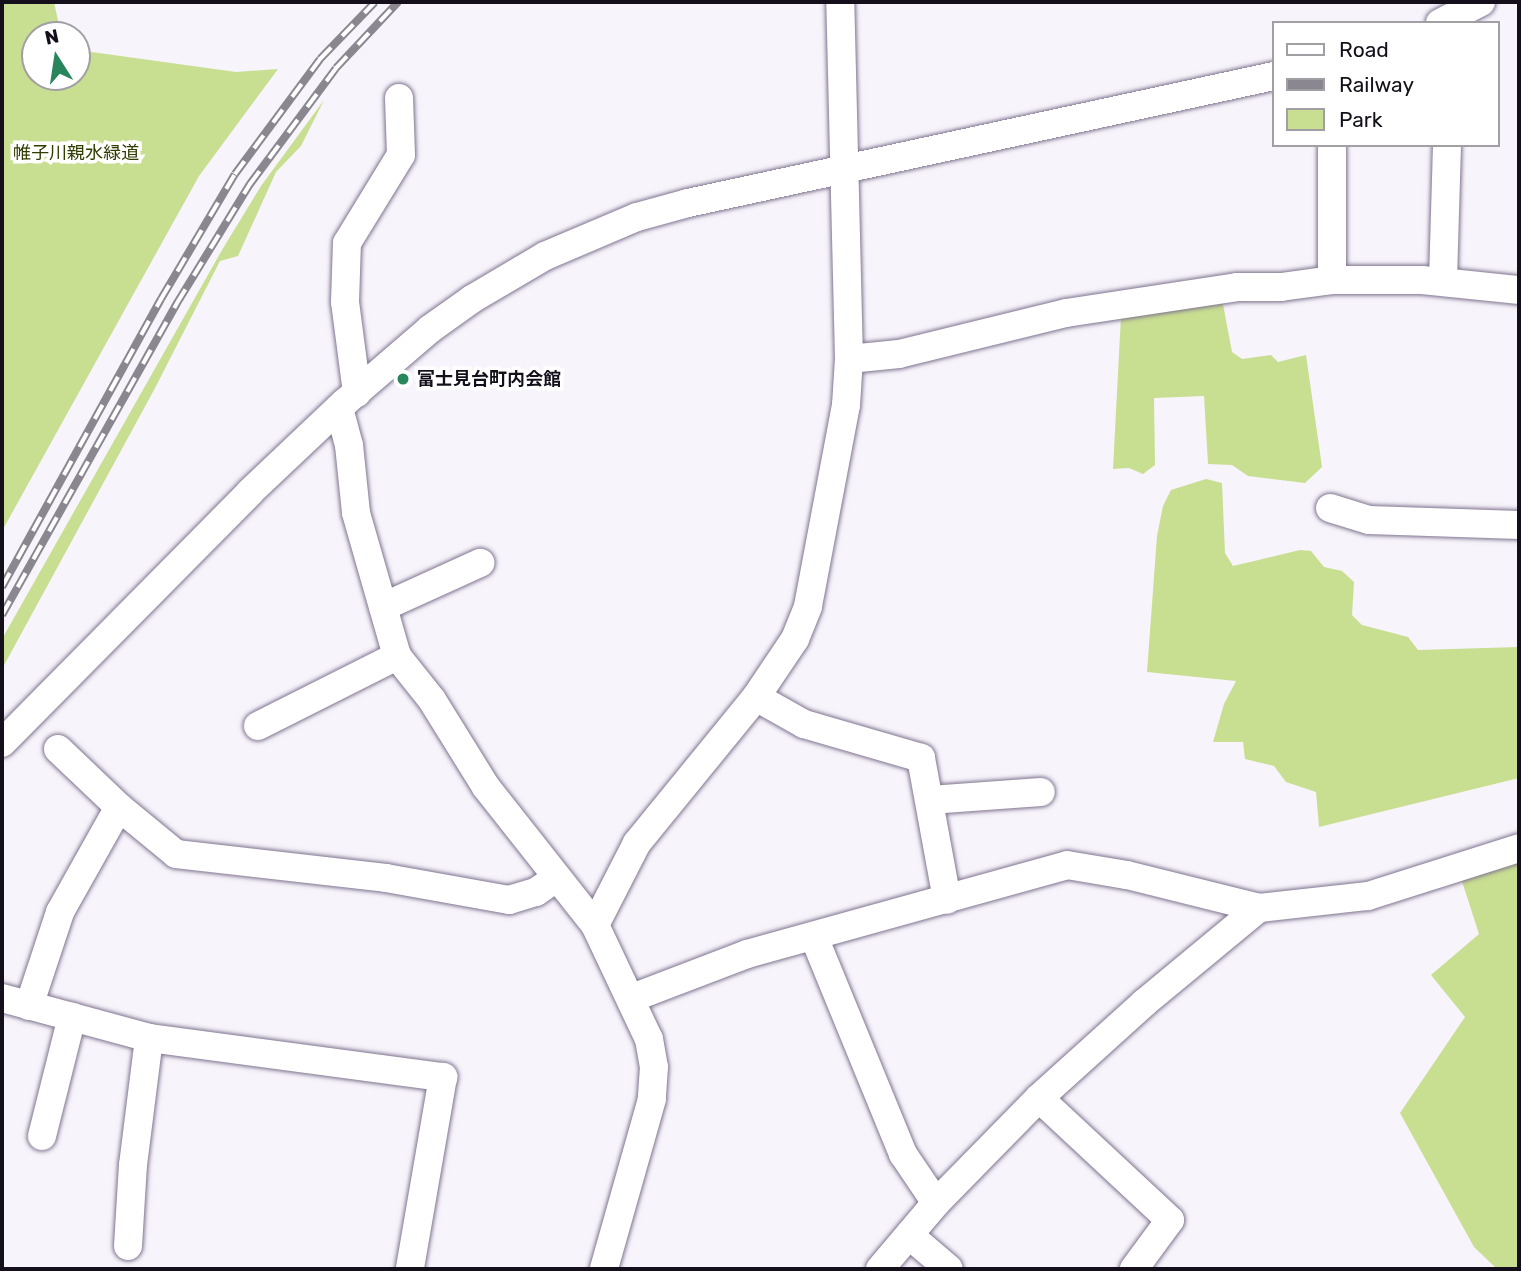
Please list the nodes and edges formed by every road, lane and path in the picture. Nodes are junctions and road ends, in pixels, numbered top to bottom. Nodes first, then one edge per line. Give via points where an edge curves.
1 (840, 2) edge
2 (1481, 2) edge
3 (1448, 21) edge
4 (1272, 76) edge
5 (399, 98) dead end
6 (1332, 147) edge
7 (1447, 147) edge
8 (842, 169) junction
9 (1332, 280) junction
10 (1443, 280) junction
11 (1519, 290) edge
12 (849, 359) junction
13 (348, 401) junction
14 (1330, 508) dead end
15 (1519, 525) edge
16 (480, 562) dead end
17 (383, 607) junction
18 (397, 656) junction
19 (756, 697) junction
20 (258, 726) dead end
21 (2, 743) edge
22 (58, 749) dead end
23 (1041, 792) dead end
24 (930, 800) junction
25 (119, 807) junction
26 (1519, 848) edge
27 (556, 878) junction
28 (947, 900) junction
29 (1259, 908) junction
30 (595, 925) junction
31 (814, 937) junction
32 (2, 998) edge
33 (632, 998) junction
34 (29, 1006) junction
35 (72, 1017) junction
36 (149, 1038) junction
37 (1039, 1098) junction
38 (41, 1136) dead end
39 (936, 1203) junction
40 (909, 1235) junction
41 (128, 1246) dead end
42 (410, 1269) edge
43 (604, 1269) edge
44 (880, 1269) edge
45 (948, 1269) edge
46 (1134, 1269) edge

1 - 8 street
2 - 3 street
4 - 8 street
5 - 13 street via 401,155 347,243
6 - 9 street
7 - 10 street
8 - 12 street
8 - 13 street via 637,217 545,256 430,329
9 - 10 street
9 - 12 street via 1237,287 1066,313 899,354
10 - 11 street
12 - 19 street via 846,405 808,606 795,639
13 - 17 street via 356,513
13 - 21 street via 250,492 31,724
14 - 15 street via 1369,520
16 - 17 street
17 - 18 street
18 - 20 street
18 - 27 street via 432,700 486,787
19 - 24 street via 804,724 921,758
19 - 30 street via 637,842
22 - 25 street
23 - 24 street
24 - 28 street
25 - 27 street via 176,854 372,876 509,900 536,892
25 - 34 street via 60,912
26 - 29 street via 1368,896
27 - 30 street
28 - 29 street via 1067,865
28 - 31 street
29 - 37 street
30 - 33 street
31 - 33 street via 747,954
31 - 39 street via 903,1154
32 - 34 street
33 - 43 street via 649,1039 654,1068 652,1099
34 - 35 street
35 - 36 street
35 - 38 street
36 - 41 street
36 - 42 street via 443,1077
37 - 39 street
37 - 46 street via 1170,1220
39 - 40 street
40 - 44 street
40 - 45 street

